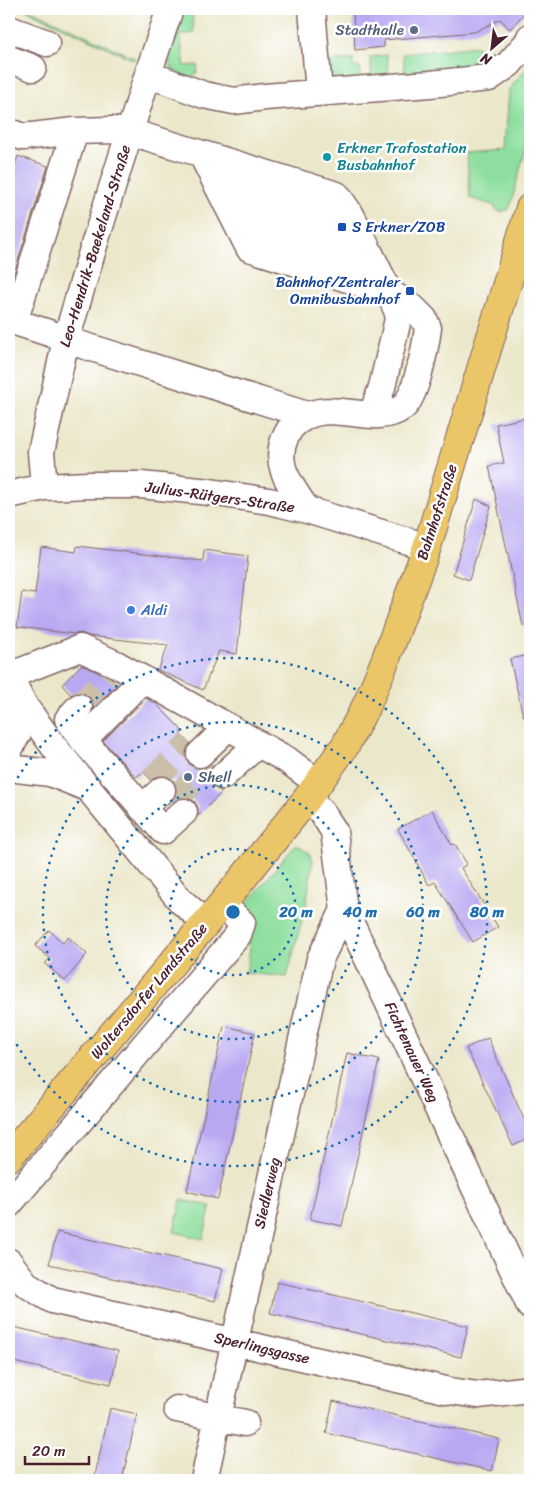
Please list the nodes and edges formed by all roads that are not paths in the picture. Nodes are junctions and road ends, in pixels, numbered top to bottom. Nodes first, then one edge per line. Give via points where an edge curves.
1 (170, 9) edge
2 (312, 9) edge
3 (9, 29) edge
4 (530, 37) edge
5 (47, 43) dead end
6 (148, 74) junction
7 (319, 92) junction
8 (75, 131) junction
9 (9, 132) edge
10 (130, 132) junction
11 (202, 155) junction
12 (245, 168) junction
13 (284, 179) junction
14 (309, 187) junction
15 (530, 208) edge
16 (276, 256) junction
17 (304, 265) junction
18 (331, 274) junction
19 (360, 282) junction
20 (390, 292) junction
21 (12, 321) edge
22 (66, 340) junction
23 (307, 415) junction
24 (44, 487) junction
25 (9, 495) edge
26 (307, 510) junction
27 (426, 547) junction
28 (9, 675) edge
29 (143, 679) junction
30 (24, 705) junction
31 (79, 707) tunnel mouth
32 (235, 731) junction
33 (83, 740) junction
34 (9, 750) edge
35 (9, 768) edge
36 (87, 788) junction
37 (312, 791) junction
38 (134, 845) junction
39 (344, 910) junction
40 (214, 914) junction
41 (9, 1156) edge
42 (9, 1204) edge
43 (9, 1262) edge
44 (530, 1306) edge
45 (234, 1341) junction
46 (530, 1389) edge
47 (177, 1409) dead end
48 (217, 1418) junction
49 (245, 1423) dead end
50 (204, 1480) edge

1 - 6 street, Leo-Hendrik-Baekeland-Straße
2 - 7 street
3 - 5 street
4 - 7 street via 509,64 489,78
6 - 7 street via 204,95 234,101
6 - 10 street, Leo-Hendrik-Baekeland-Straße
8 - 9 street via 23,137
8 - 10 street
8 - 21 street
10 - 11 street
10 - 22 street, Leo-Hendrik-Baekeland-Straße
11 - 12 street
11 - 16 street via 249,248
12 - 13 street
12 - 16 street
12 - 17 street
13 - 14 street
13 - 18 street
14 - 19 street
14 - 20 street via 337,195
15 - 27 main road, Bahnhofstraße
16 - 17 street
17 - 18 street
18 - 19 street
19 - 20 street
20 - 23 street via 399,315 374,409 367,414 323,410
21 - 22 street
22 - 23 street
22 - 24 street, Leo-Hendrik-Baekeland-Straße via 41,452
23 - 26 street via 291,427 281,444 281,460 289,483
24 - 25 street, Julius-Rütgers-Straße
24 - 26 street, Julius-Rütgers-Straße via 141,485 210,492
26 - 27 street, Julius-Rütgers-Straße
27 - 37 main road, Bahnhofstraße via 367,704 345,746
28 - 29 street, Fichtenauer Weg via 80,648 113,670
28 - 30 street
29 - 32 street, Fichtenauer Weg
29 - 33 street
30 - 34 street via 19,731
30 - 36 street
31 - 33 street via 68,719
32 - 32 street via 206,759
32 - 37 street, Fichtenauer Weg via 287,760
33 - 38 street via 157,805
35 - 36 street via 50,773
36 - 38 street
37 - 39 street, Fichtenauer Weg via 334,831
37 - 40 main road, Woltersdorfer Landstraße
38 - 40 street via 181,901
39 - 44 street, Fichtenauer Weg
39 - 45 street, Siedlerweg via 320,959
40 - 41 main road, Woltersdorfer Landstraße
40 - 42 street via 242,923 238,935
43 - 45 street, Sperlingsgasse via 26,1284 52,1300
45 - 46 street, Sperlingsgasse via 450,1391 478,1395
45 - 48 street, Siedlerweg
47 - 48 street
48 - 49 street
48 - 50 street, Siedlerweg

